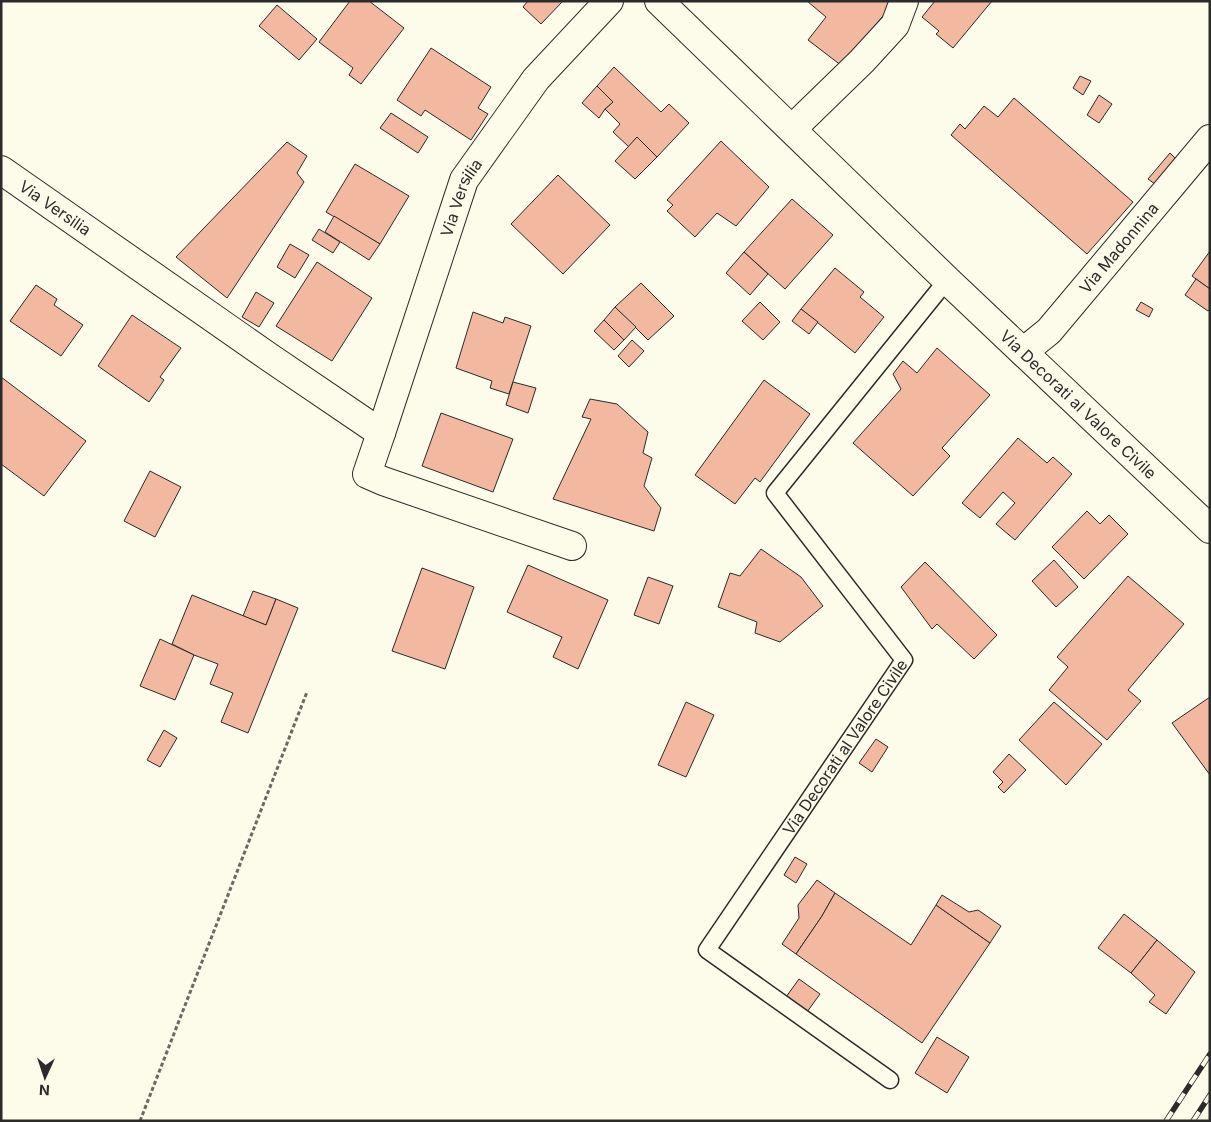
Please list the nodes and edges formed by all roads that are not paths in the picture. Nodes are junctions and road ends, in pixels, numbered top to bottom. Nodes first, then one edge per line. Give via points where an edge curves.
1 (609, 1) edge
2 (659, 1) edge
3 (904, 1) edge
4 (792, 129) junction
5 (1210, 139) edge
6 (1, 170) edge
7 (947, 280) junction
8 (1023, 352) junction
9 (381, 433) junction
10 (1210, 530) edge
11 (572, 546) dead end
12 (890, 1080) dead end

1 - 9 street, Via Versilia via 536,79 464,180
2 - 4 street, Via Decorati al Valore Civile
3 - 4 street via 895,25
4 - 7 street, Via Decorati al Valore Civile
5 - 8 street, Via Madonnina via 1049,331
6 - 9 street, Via Versilia
7 - 8 street, Via Decorati al Valore Civile
7 - 12 lane, Via Decorati al Valore Civile via 775,493 904,660 707,950
8 - 10 street, Via Decorati al Valore Civile
9 - 11 street, Via Versilia via 367,474

